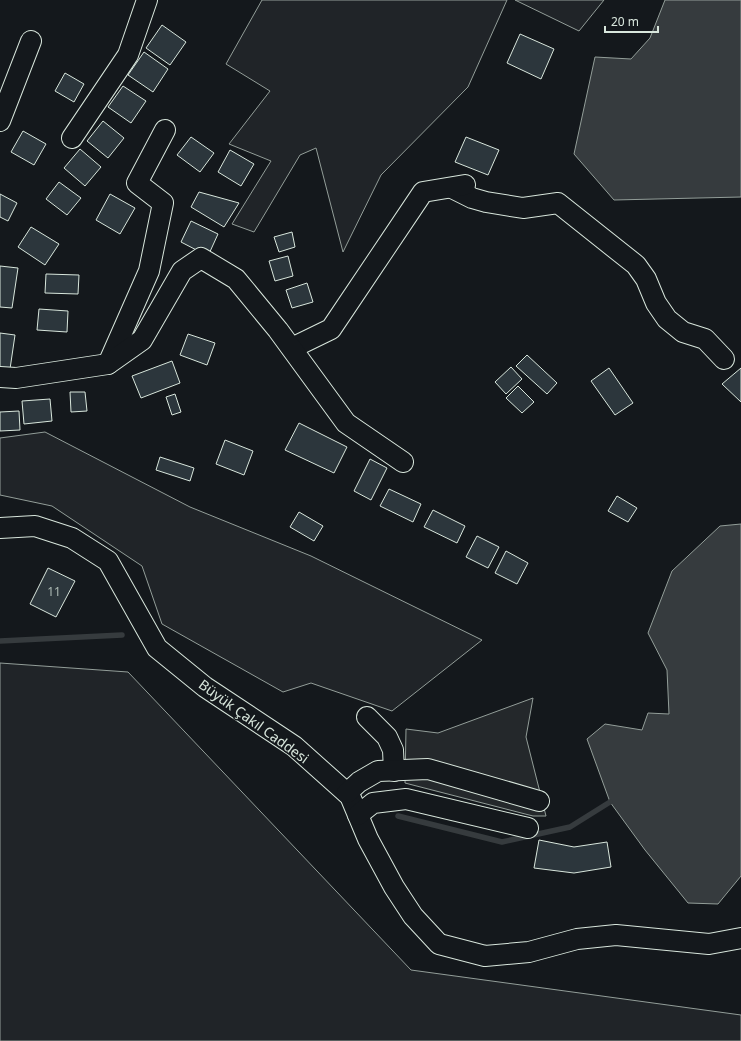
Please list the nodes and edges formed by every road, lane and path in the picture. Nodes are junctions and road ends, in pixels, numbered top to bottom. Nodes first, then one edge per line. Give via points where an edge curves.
1 (146, 0) edge
2 (31, 41) dead end
3 (0, 121) edge
4 (165, 130) dead end
5 (72, 138) dead end
6 (292, 348) junction
7 (724, 358) dead end
8 (108, 364) junction
9 (0, 377) edge
10 (403, 462) dead end
11 (0, 528) edge
12 (368, 718) dead end
13 (394, 771) junction
14 (347, 793) junction
15 (539, 801) dead end
16 (358, 815) junction
17 (528, 828) dead end
18 (741, 938) edge

1 - 5 street via 128,55
2 - 3 street
4 - 8 street via 137,183 163,203 149,271
6 - 7 street via 331,329 423,192 459,186 472,198 486,202 523,208 558,203 636,265 667,319 683,332 705,339
6 - 8 street via 236,279 201,258 182,271 142,340
6 - 10 street via 346,423
8 - 9 street via 16,378
11 - 14 street, Büyük Çakıl Caddesi via 35,526 72,538 108,561 157,648 205,687 294,746
12 - 13 street via 387,737 392,750
13 - 14 street via 378,772 359,782
13 - 15 street via 428,769
14 - 16 street, Büyük Çakıl Caddesi
16 - 17 street via 373,803 406,799
16 - 18 street, Büyük Çakıl Caddesi via 394,887 413,916 439,944 485,956 529,952 577,939 616,935 709,944

